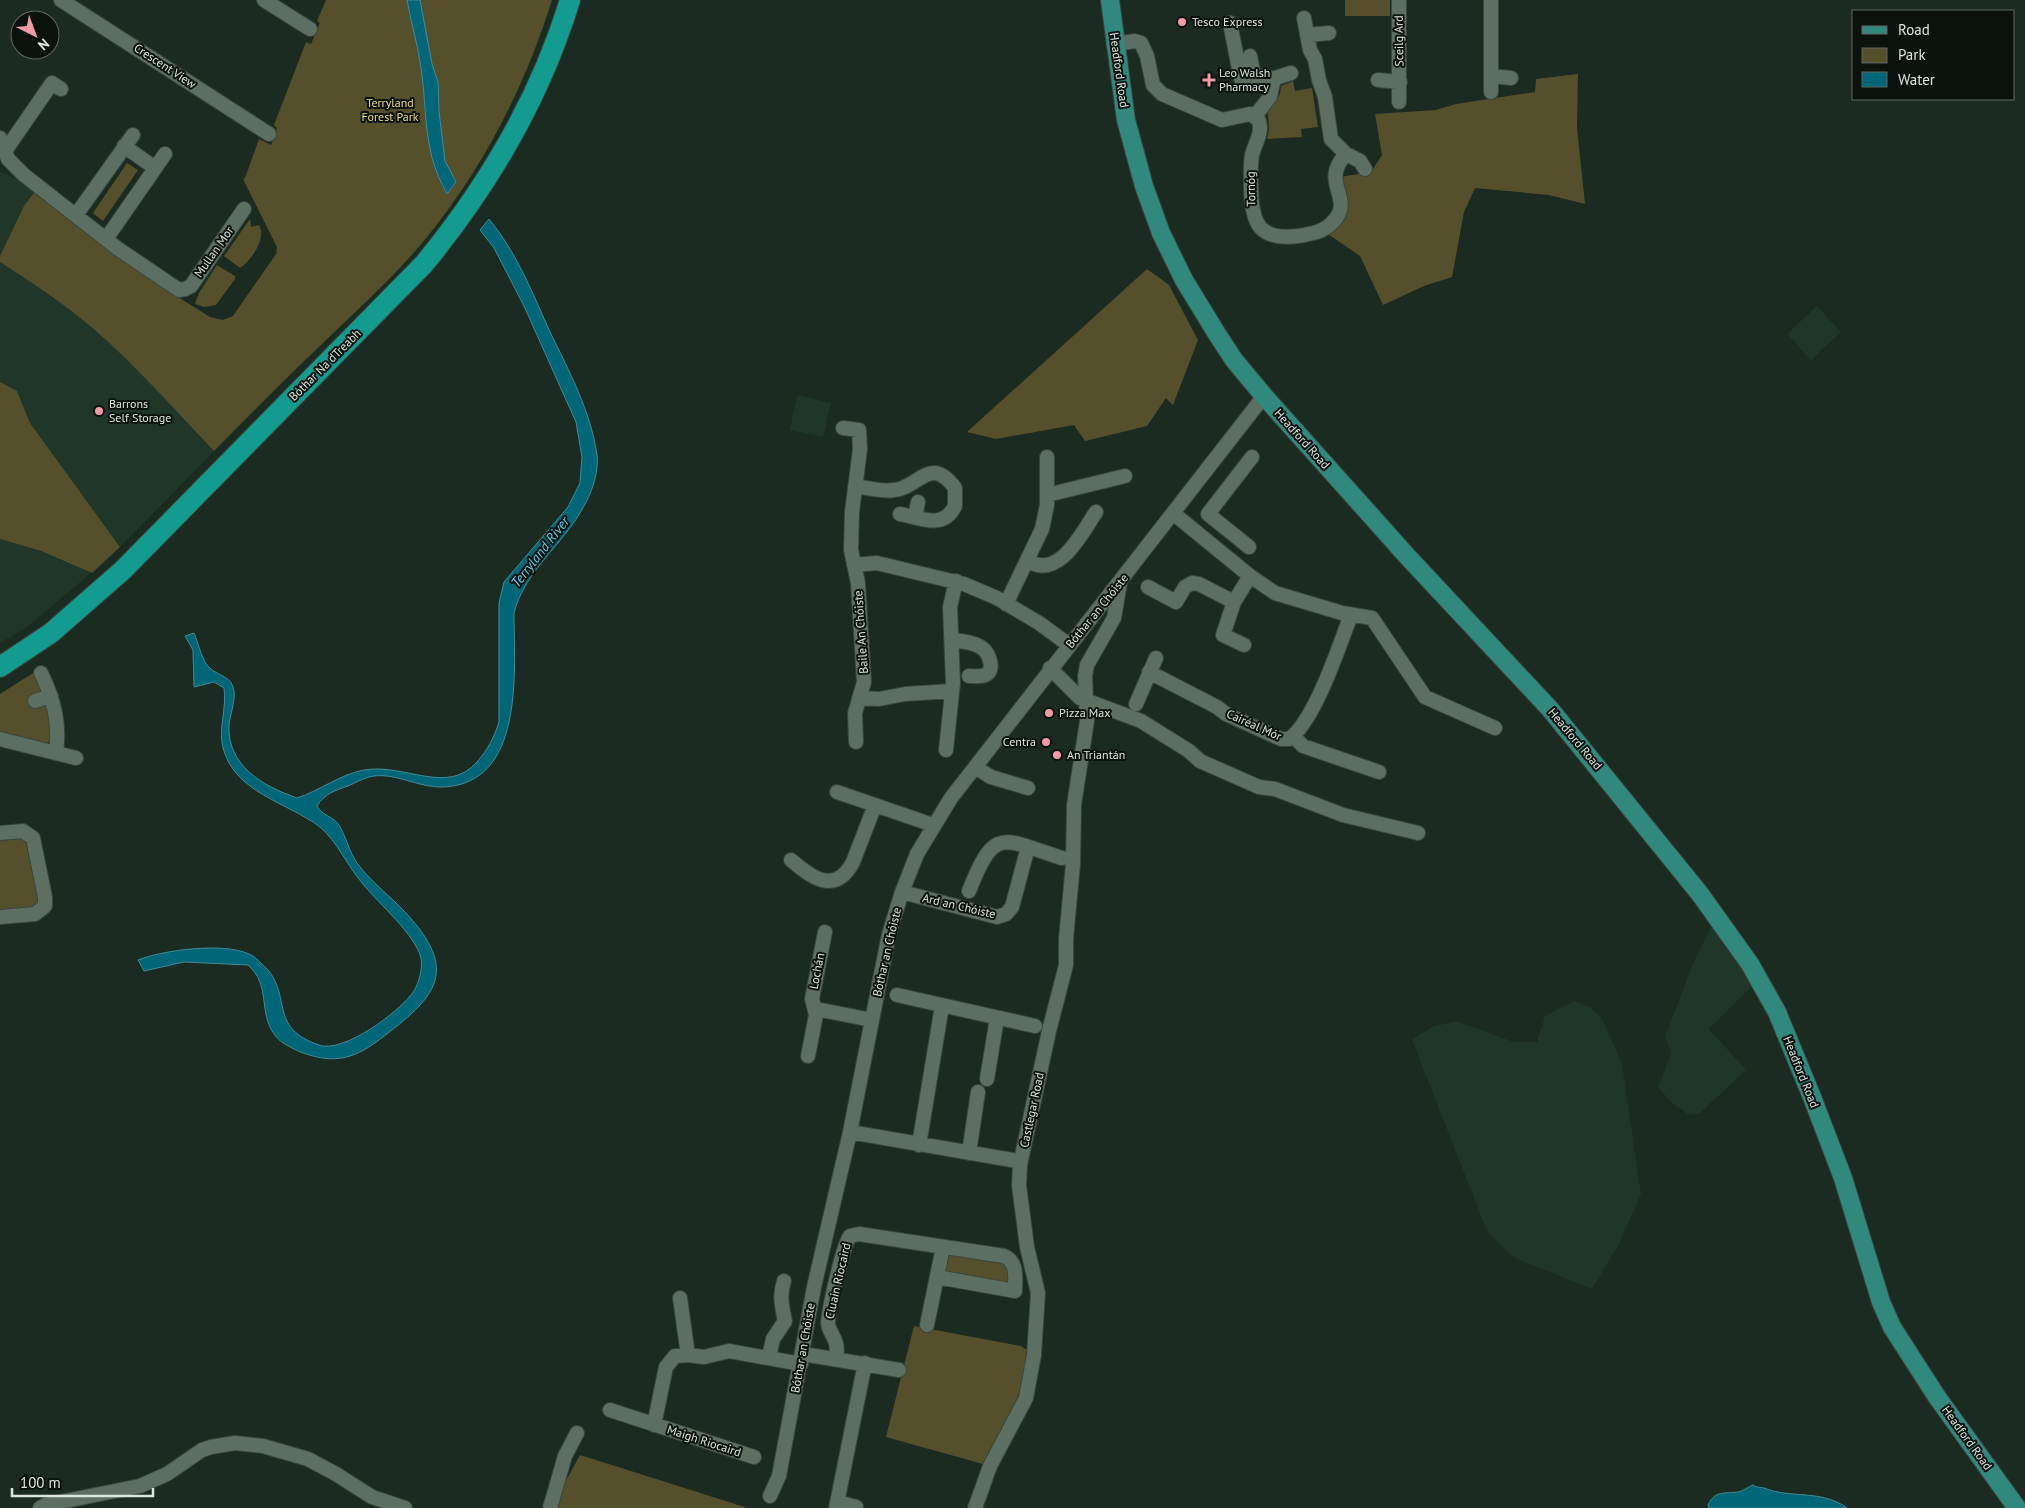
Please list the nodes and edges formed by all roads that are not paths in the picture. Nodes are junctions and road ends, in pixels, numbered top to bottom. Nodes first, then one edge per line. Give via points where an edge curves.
1 (61, 0) edge
2 (264, 0) edge
3 (570, 0) edge
4 (1110, 0) edge
5 (1399, 0) edge
6 (1491, 0) edge
7 (1304, 18) dead end
8 (1230, 22) dead end
9 (310, 29) dead end
10 (1329, 33) dead end
11 (1307, 35) junction
12 (1115, 44) junction
13 (1250, 56) dead end
14 (1291, 74) dead end
15 (1254, 76) junction
16 (1491, 76) junction
17 (1511, 78) dead end
18 (1272, 79) junction
19 (1378, 80) dead end
20 (1400, 82) junction
21 (61, 89) dead end
22 (1491, 92) dead end
23 (1399, 102) dead end
24 (1255, 116) junction
25 (269, 134) dead end
26 (3, 145) edge
27 (165, 154) dead end
28 (1346, 154) junction
29 (155, 168) junction
30 (1365, 170) dead end
31 (244, 208) dead end
32 (76, 215) junction
33 (106, 239) junction
34 (1264, 396) junction
35 (843, 428) dead end
36 (1047, 457) dead end
37 (1252, 457) dead end
38 (1125, 476) dead end
39 (855, 486) junction
40 (1047, 495) junction
41 (918, 502) dead end
42 (1096, 512) dead end
43 (900, 514) dead end
44 (1173, 514) junction
45 (915, 517) junction
46 (1212, 518) junction
47 (1199, 535) junction
48 (1249, 547) dead end
49 (1028, 561) junction
50 (854, 566) junction
51 (1250, 576) junction
52 (956, 581) junction
53 (1120, 583) junction
54 (1148, 587) dead end
55 (1234, 602) junction
56 (1006, 604) junction
57 (1351, 615) junction
58 (952, 640) junction
59 (1069, 645) junction
60 (1244, 645) dead end
61 (1156, 658) dead end
62 (0, 667) edge
63 (1050, 668) junction
64 (1149, 672) junction
65 (41, 674) dead end
66 (969, 676) dead end
67 (952, 691) junction
68 (51, 696) junction
69 (859, 698) junction
70 (35, 700) dead end
71 (1086, 702) junction
72 (1136, 704) dead end
73 (1495, 728) dead end
74 (1293, 736) junction
75 (0, 738) edge
76 (856, 742) dead end
77 (946, 750) dead end
78 (56, 753) junction
79 (76, 758) dead end
80 (975, 767) junction
81 (1380, 772) dead end
82 (1028, 788) dead end
83 (837, 792) dead end
84 (875, 805) junction
85 (933, 825) junction
86 (0, 833) edge
87 (1418, 833) dead end
88 (1028, 847) junction
89 (1062, 858) dead end
90 (790, 860) dead end
91 (969, 891) dead end
92 (902, 892) junction
93 (0, 917) edge
94 (825, 932) dead end
95 (897, 995) dead end
96 (942, 1006) junction
97 (816, 1009) junction
98 (997, 1018) junction
99 (872, 1020) junction
100 (1036, 1026) dead end
101 (808, 1056) dead end
102 (986, 1079) dead end
103 (978, 1092) dead end
104 (850, 1132) junction
105 (919, 1145) junction
106 (968, 1153) junction
107 (1012, 1160) dead end
108 (943, 1247) junction
109 (937, 1277) junction
110 (784, 1281) dead end
111 (680, 1298) dead end
112 (927, 1325) dead end
113 (688, 1354) junction
114 (769, 1357) junction
115 (836, 1358) junction
116 (802, 1359) junction
117 (865, 1363) junction
118 (899, 1370) dead end
119 (610, 1410) dead end
120 (654, 1425) junction
121 (577, 1433) dead end
122 (754, 1457) dead end
123 (770, 1496) dead end
124 (837, 1505) edge
125 (856, 1507) dead end
126 (40, 1508) edge
127 (405, 1508) edge
128 (550, 1508) edge
129 (975, 1508) edge
130 (2017, 1508) edge

1 - 25 street, Crescent View
2 - 9 street
3 - 62 highway, Bóthar Na dTreabh via 540,82 510,143 460,218 424,264 123,570 51,633
4 - 12 main road, Headford Road
5 - 20 street, Sceilg Ard
6 - 16 street
7 - 11 street
8 - 15 street via 1241,79
10 - 11 street
11 - 28 street via 1325,97 1332,139
12 - 24 street via 1141,42 1153,85 1162,94 1222,120 1250,114
12 - 34 main road, Headford Road via 1126,120 1161,234 1217,334
13 - 15 street
14 - 18 street
15 - 18 street
16 - 17 street
16 - 22 street
18 - 24 street via 1272,94
19 - 20 street, Sceilg Ard
20 - 23 street, Sceilg Ard
21 - 26 street, Mullan Mor via 52,83
24 - 28 street, Tornóg via 1260,122 1260,130 1251,166 1251,210 1256,223 1270,234 1286,237 1309,234 1332,224 1342,203 1334,182 1335,170
26 - 32 street, Mullan Mor via 12,164
27 - 29 street
28 - 30 street via 1360,161
29 - 32 street via 128,140
29 - 33 street
31 - 33 street, Mullan Mor via 191,286 185,289 175,288
32 - 33 street, Mullan Mor
34 - 44 street, Bóthar an Chóiste
34 - 130 main road, Headford Road via 1430,581 1550,708 1700,894 1750,964 1777,1012 1812,1097 1843,1178 1881,1302 1892,1327
35 - 39 street, Baile An Chóiste via 859,430
36 - 40 street
37 - 46 street via 1208,514
38 - 40 street
39 - 45 street via 895,490 923,475 942,474 954,488 957,498 952,512 939,521
39 - 50 street, Baile An Chóiste via 850,538
40 - 49 street via 1042,529
41 - 45 street
42 - 49 street via 1056,563 1042,567
43 - 45 street
44 - 47 street
44 - 53 street, Bóthar an Chóiste
46 - 47 street
46 - 48 street
47 - 51 street
49 - 56 street
50 - 52 street via 877,563
50 - 69 street, Baile An Chóiste via 861,614 864,682
51 - 55 street
51 - 57 street via 1280,596
52 - 56 street
52 - 58 street via 950,607
53 - 59 street, Bóthar an Chóiste
53 - 71 street, Castlegar Road via 1114,618 1087,665 1084,676
54 - 55 street via 1176,602 1192,582
55 - 60 street via 1223,635
56 - 59 street
57 - 73 street via 1372,618 1425,697
57 - 74 street, Cairéal Mór via 1317,698
58 - 66 street via 977,645 988,655 989,672
58 - 67 street
59 - 63 street, Bóthar an Chóiste
61 - 64 street
63 - 71 street
63 - 80 street, Bóthar an Chóiste
64 - 72 street
64 - 74 street, Cairéal Mór via 1265,732 1281,739
65 - 68 street
67 - 69 street
67 - 77 street
68 - 70 street
68 - 78 street via 58,726
69 - 76 street, Baile An Chóiste via 855,713
71 - 87 street via 1141,721 1200,761 1259,787 1343,815
71 - 129 street, Castlegar Road via 1087,720 1074,805 1074,864 1066,965 1020,1165 1026,1247 1038,1293 1034,1355 1026,1398 990,1466
74 - 81 street via 1303,746
75 - 78 street
78 - 79 street
80 - 82 street via 991,777
80 - 85 street, Bóthar an Chóiste
83 - 84 street
84 - 85 street
84 - 90 street via 853,862 842,876 817,880
85 - 92 street, Bóthar an Chóiste
86 - 93 street via 23,831 33,838 45,897 44,906 38,912
88 - 89 street, Ard an Chóiste
88 - 91 street, Ard an Chóiste via 1009,841 990,847
88 - 92 street, Ard an Chóiste via 1012,907 997,918
92 - 99 street, Bóthar an Chóiste via 889,934
94 - 97 street, Lochán via 812,999
95 - 96 street
96 - 98 street
96 - 105 street
97 - 99 street
97 - 101 street, Lochán
98 - 100 street
98 - 102 street
99 - 104 street, Bóthar an Chóiste
103 - 106 street
104 - 105 street
104 - 116 street, Bóthar an Chóiste via 814,1287
105 - 106 street
106 - 107 street
108 - 109 street
108 - 109 street, Cluain Riocaird via 1009,1258 1015,1271 1015,1291
108 - 115 street, Cluain Riocaird via 859,1234 850,1236 844,1248 828,1324 838,1342
109 - 112 street
110 - 114 street via 781,1297 785,1321 773,1339
111 - 113 street
113 - 114 street, Maigh Riocaird via 704,1357 729,1351
113 - 120 street, Maigh Riocaird via 674,1356 666,1366
114 - 116 street, Maigh Riocaird
115 - 116 street
115 - 117 street
116 - 123 street, Bóthar an Chóiste via 779,1476
117 - 118 street
117 - 124 street
119 - 120 street, Maigh Riocaird
120 - 122 street, Maigh Riocaird
121 - 128 street via 565,1456
124 - 125 street
126 - 127 street via 148,1483 202,1450 235,1443 263,1446 308,1459 372,1497

